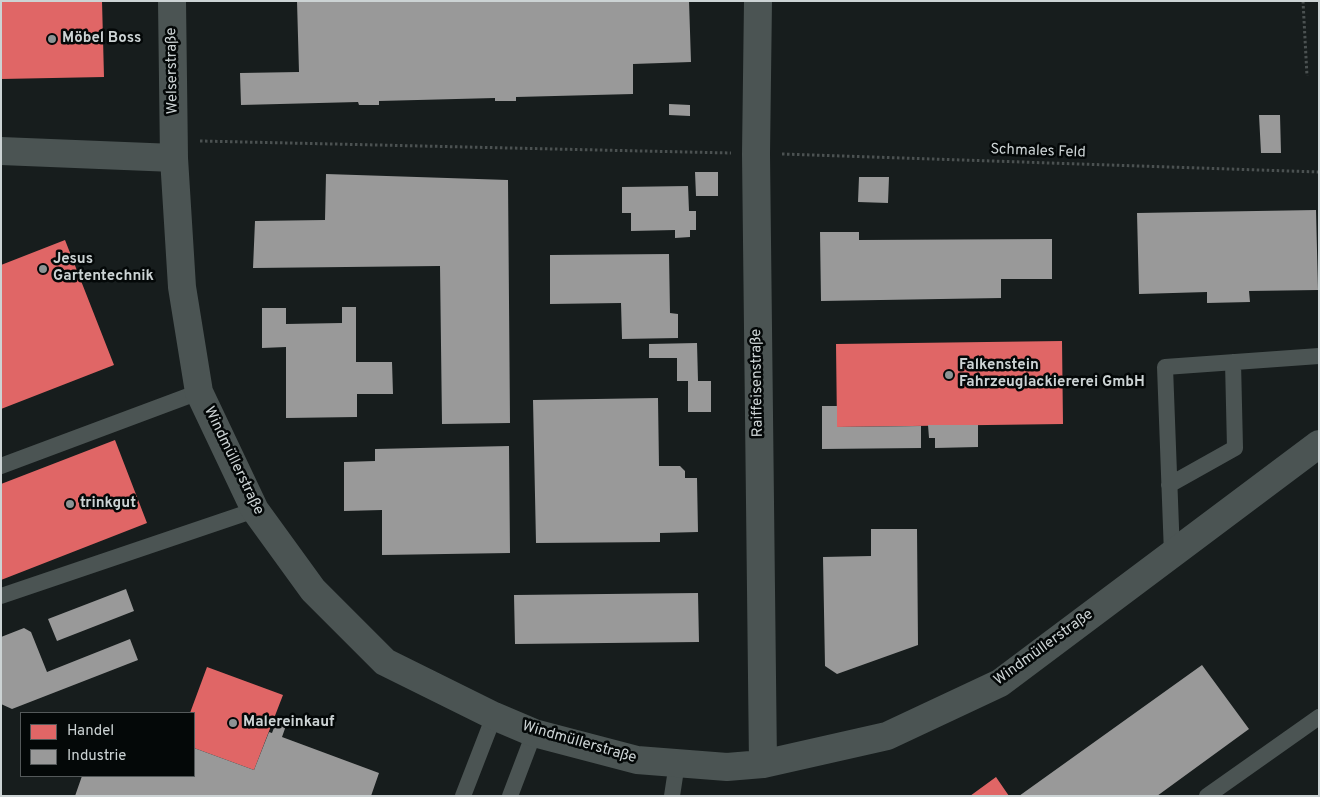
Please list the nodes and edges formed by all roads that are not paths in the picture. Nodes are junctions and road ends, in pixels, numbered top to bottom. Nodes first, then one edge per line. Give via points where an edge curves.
1 (172, 1) edge
2 (758, 1) edge
3 (174, 149) junction
4 (1, 151) edge
5 (1319, 356) edge
6 (1233, 362) junction
7 (199, 392) junction
8 (1319, 444) edge
9 (1, 466) edge
10 (1169, 485) junction
11 (255, 510) junction
12 (1172, 554) junction
13 (1, 596) edge
14 (494, 716) junction
15 (1319, 717) edge
16 (534, 732) junction
17 (677, 764) junction
18 (763, 764) junction
19 (463, 796) edge
20 (510, 796) edge
21 (672, 796) edge
22 (1207, 796) edge

1 - 3 street, Welserstraße
2 - 18 street, Raiffeisenstraße via 756,154
3 - 4 street
3 - 7 street, Windmüllerstraße via 182,287
5 - 6 lane
6 - 10 lane via 1234,448
6 - 10 lane via 1165,367
7 - 9 lane
7 - 11 street, Windmüllerstraße
8 - 12 street, Windmüllerstraße
10 - 12 lane
11 - 13 lane
11 - 14 street, Windmüllerstraße via 313,590 385,662
12 - 18 street, Windmüllerstraße via 1000,682 886,736
14 - 16 street, Windmüllerstraße
14 - 19 lane
15 - 22 lane
16 - 17 street, Windmüllerstraße via 637,760
16 - 20 lane
17 - 18 street, Windmüllerstraße via 727,767
17 - 21 lane

